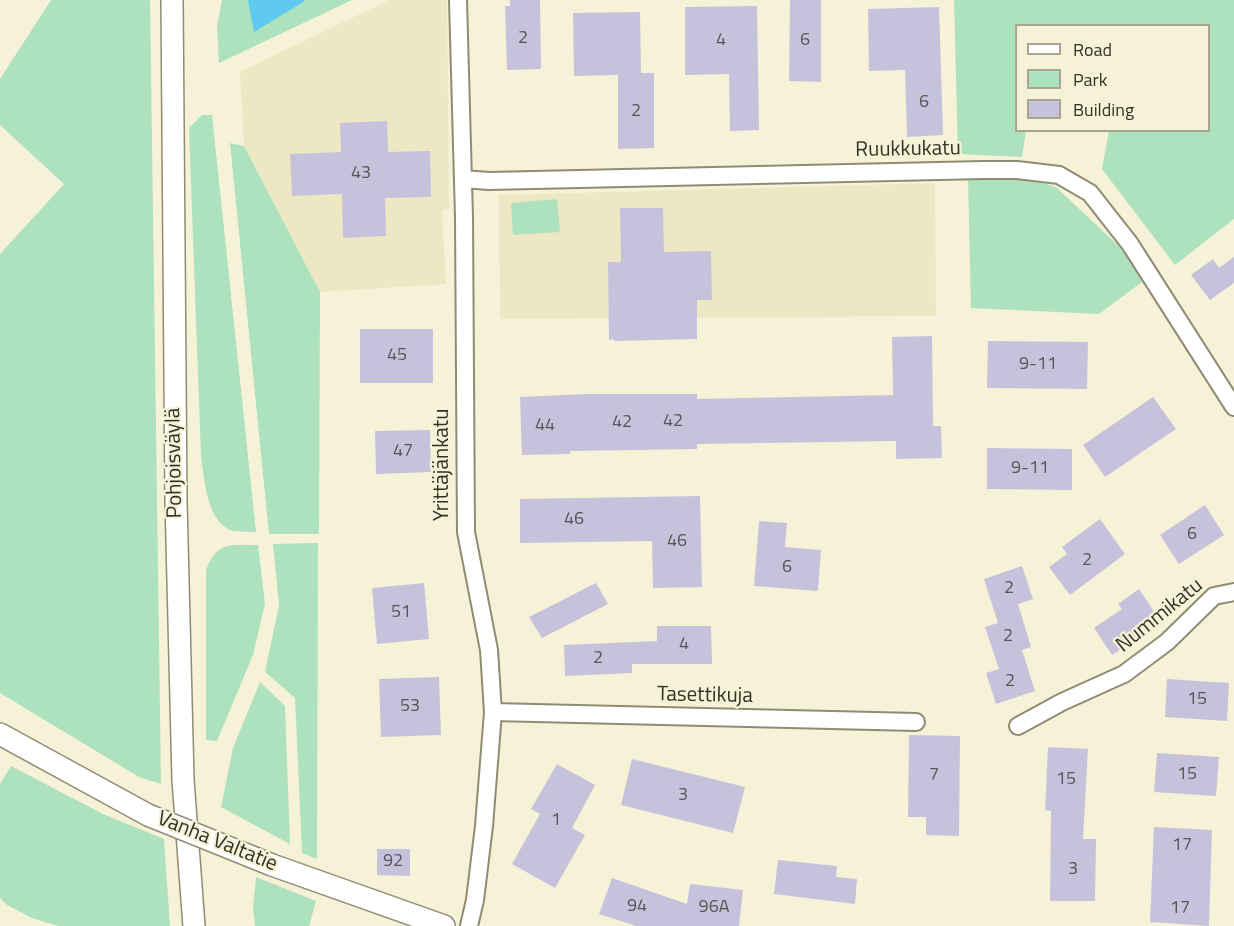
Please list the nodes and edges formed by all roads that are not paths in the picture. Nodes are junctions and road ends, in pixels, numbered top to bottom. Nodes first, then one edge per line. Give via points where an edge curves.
1 (172, 0) edge
2 (458, 0) edge
3 (463, 179) junction
4 (1234, 407) edge
5 (1234, 592) edge
6 (493, 712) junction
7 (916, 722) dead end
8 (1018, 726) dead end
9 (0, 734) edge
10 (194, 926) edge
11 (444, 926) edge
12 (469, 926) edge

1 - 10 street, Pohjoisväylä via 176,501 183,780
2 - 3 street, Yrittäjänkatu
3 - 4 street, Ruukkukatu via 983,170 1059,176 1090,193 1123,236
3 - 6 street, Yrittäjänkatu via 466,532 489,650
5 - 8 street, Nummikatu via 1214,596 1167,642 1124,674
6 - 7 street, Tasettikuja
6 - 12 street, Yrittäjänkatu via 475,900
9 - 11 street, Vanha Valtatie, bridge via 148,815 272,865

